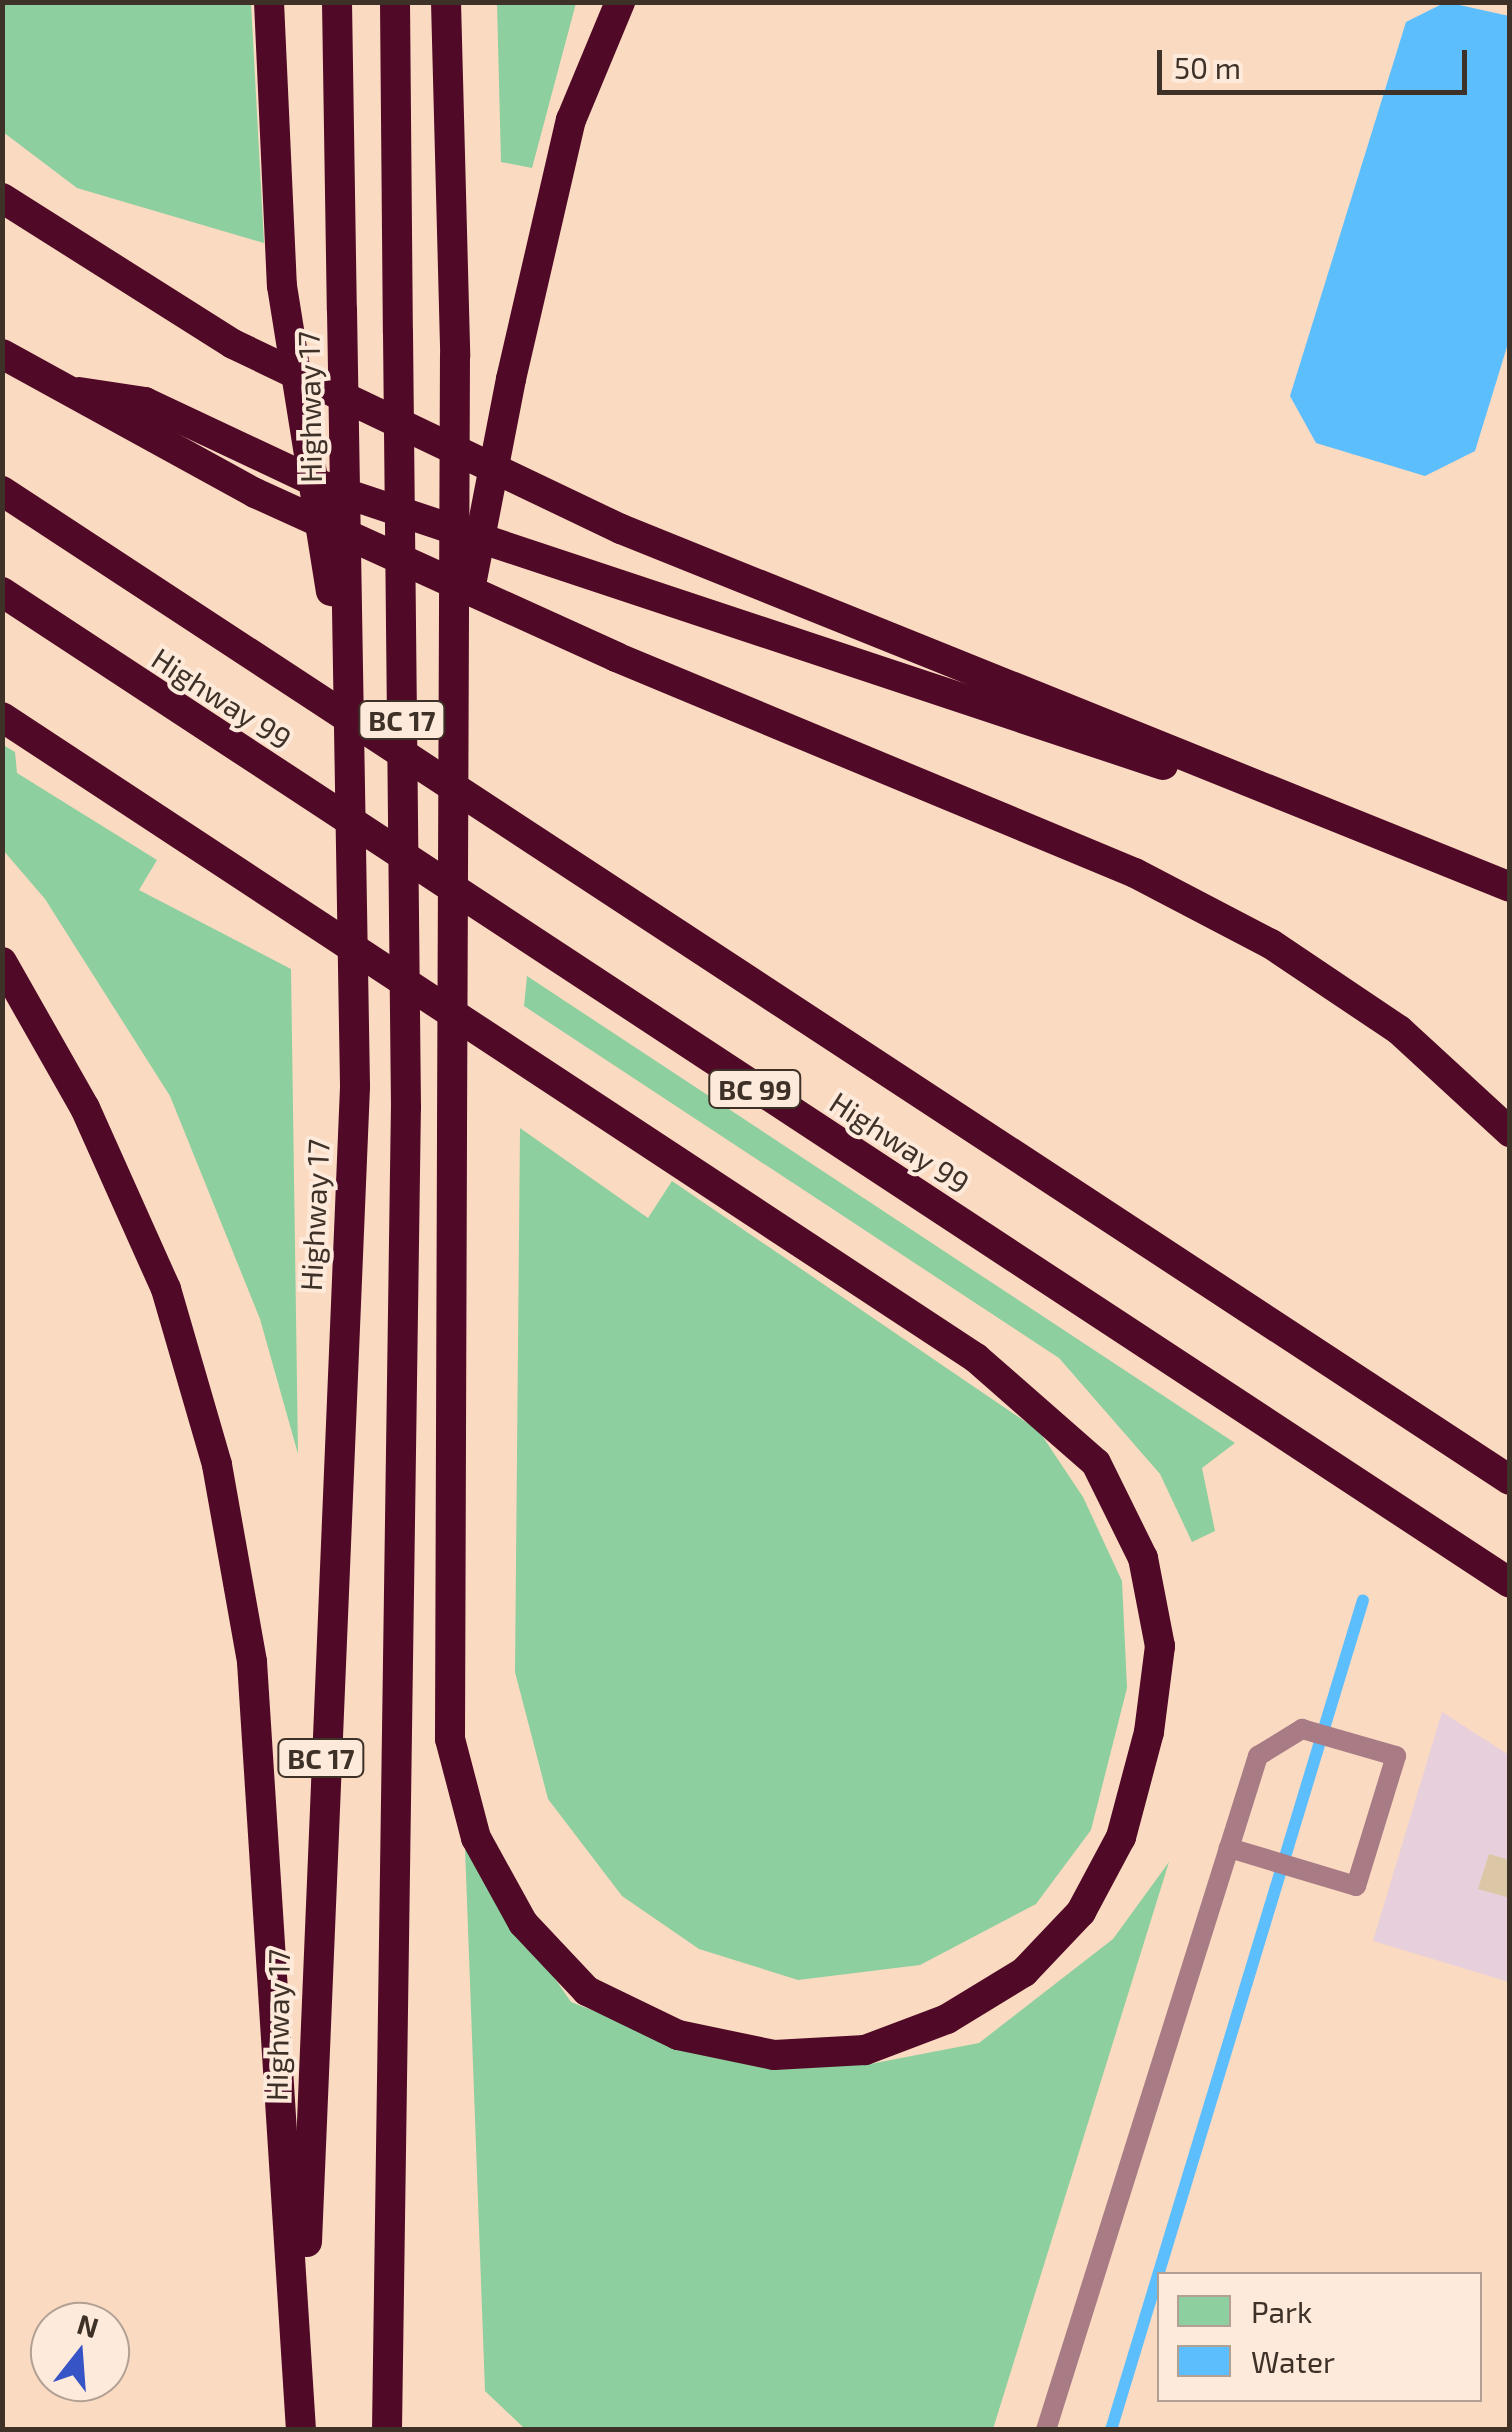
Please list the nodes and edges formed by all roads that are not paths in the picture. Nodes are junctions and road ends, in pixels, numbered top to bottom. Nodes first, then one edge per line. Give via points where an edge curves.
1 (269, 2) edge
2 (337, 2) edge
3 (395, 2) edge
4 (446, 2) edge
5 (620, 2) edge
6 (2, 198) edge
7 (2, 354) edge
8 (56, 388) junction
9 (2, 491) edge
10 (2, 592) edge
11 (458, 652) junction
12 (348, 698) junction
13 (2, 716) edge
14 (1464, 864) junction
15 (1510, 888) edge
16 (2, 962) edge
17 (1510, 1132) edge
18 (1510, 1480) edge
19 (1510, 1583) edge
20 (1230, 1848) junction
21 (302, 2430) edge
22 (387, 2430) edge
23 (1046, 2430) edge

1 - 12 highway, bridge via 282,286
2 - 12 highway, Highway 17 / BC 17, bridge
3 - 22 highway, BC 17, bridge via 406,1107
4 - 11 highway, bridge
5 - 11 highway, bridge via 571,120
6 - 14 highway via 234,344 620,529
7 - 8 highway
8 - 14 highway via 145,402 326,487
8 - 17 highway via 255,493 616,657 1135,873 1271,944 1399,1030
9 - 18 highway, Highway 99 / BC 99
10 - 19 highway, Highway 99 / BC 99
11 - 13 highway, bridge via 452,1132 450,1739 476,1838 524,1922 587,1991 678,2035 774,2054 865,2050 948,2019 1024,1972 1081,1912 1121,1837 1149,1732 1160,1646 1143,1558 1096,1462 1038,1403 976,1358
12 - 21 highway, Highway 17 / BC 17, bridge via 355,1086 315,1887
14 - 15 highway
16 - 21 highway via 86,1108 166,1289 216,1465 252,1662
20 - 20 lane via 1356,1886 1396,1756 1302,1728 1258,1756
20 - 23 lane

